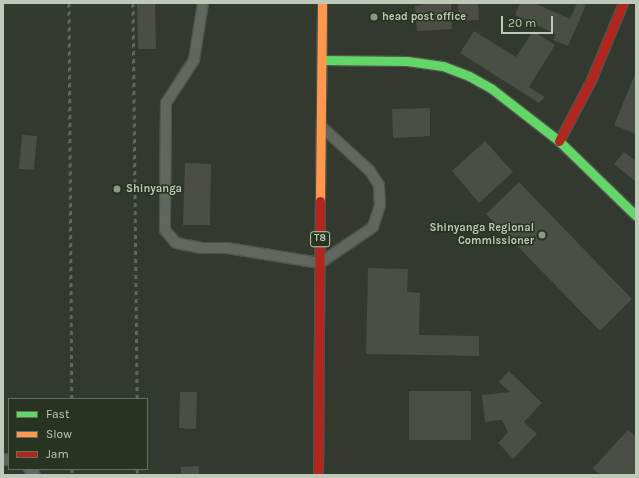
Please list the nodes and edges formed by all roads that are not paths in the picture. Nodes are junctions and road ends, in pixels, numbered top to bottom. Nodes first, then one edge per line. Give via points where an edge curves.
1 (203, 3) edge
2 (322, 3) edge
3 (623, 3) edge
4 (322, 60) junction
5 (322, 127) junction
6 (559, 141) junction
7 (636, 216) edge
8 (320, 263) junction
9 (318, 475) edge

1 - 8 lane via 194,60 166,103 165,230 176,243 201,248 227,248
2 - 4 main road, T8
3 - 6 main road via 591,80
4 - 5 main road, T8
4 - 6 main road via 407,61 443,66 492,89
5 - 8 main road, T8
5 - 8 lane via 370,171 379,185 380,206 373,227
6 - 7 main road
8 - 9 main road, T8

